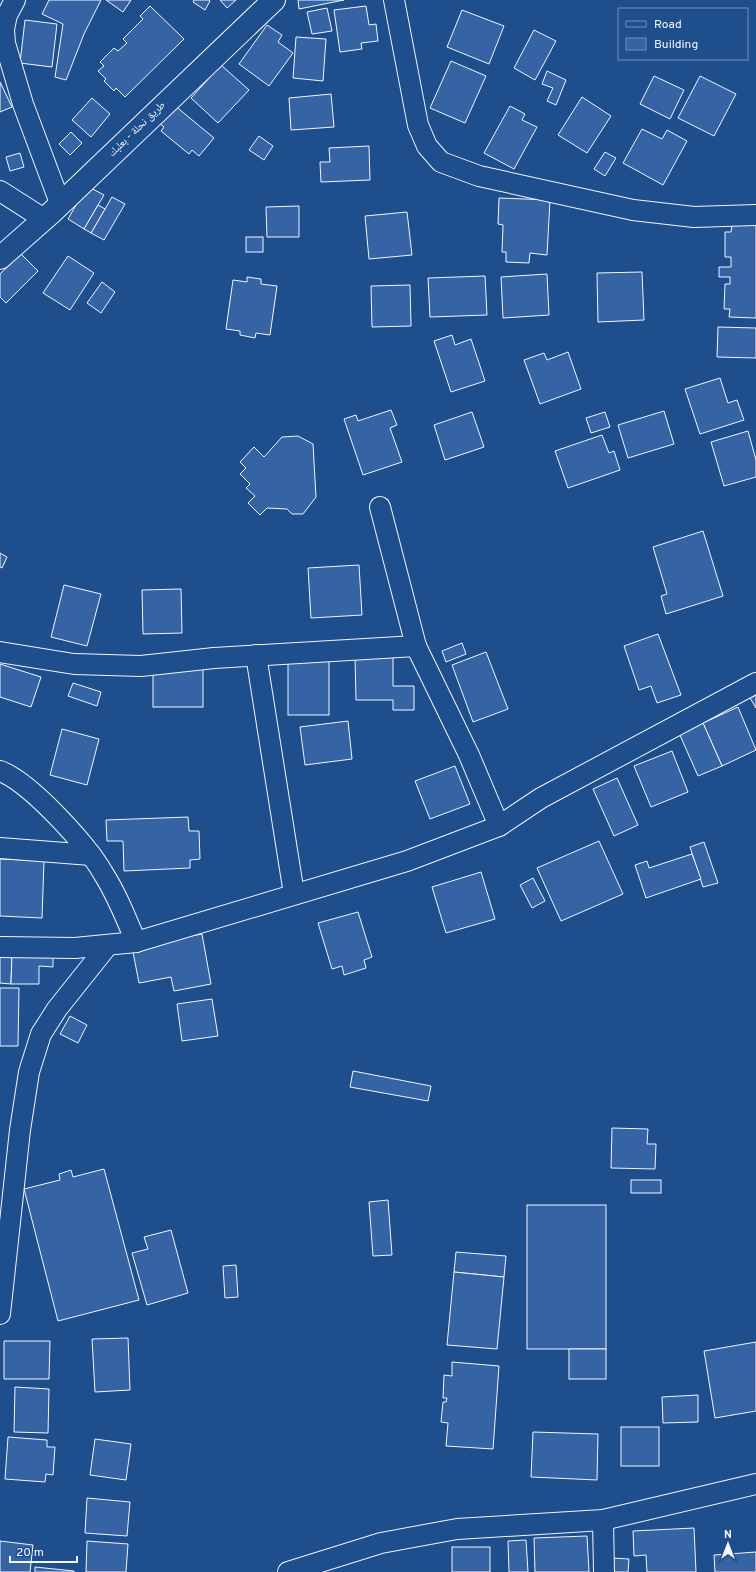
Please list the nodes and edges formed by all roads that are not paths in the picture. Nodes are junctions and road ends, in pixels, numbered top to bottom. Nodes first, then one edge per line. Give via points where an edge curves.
1 (15, 0) edge
2 (274, 0) edge
3 (394, 0) edge
4 (0, 191) edge
5 (60, 203) junction
6 (756, 215) edge
7 (44, 219) junction
8 (0, 258) edge
9 (380, 507) dead end
10 (416, 646) junction
11 (0, 652) edge
12 (256, 655) junction
13 (756, 683) edge
14 (0, 771) edge
15 (499, 826) junction
16 (0, 848) edge
17 (91, 855) junction
18 (294, 894) junction
19 (136, 942) junction
20 (108, 945) junction
21 (0, 947) edge
22 (0, 1314) edge
23 (756, 1484) edge
24 (603, 1520) junction
25 (288, 1572) edge
26 (604, 1572) edge

1 - 5 street via 7,15 5,43 23,104
2 - 5 street, طريق نحلة - بعلبك
3 - 6 street via 418,125 426,146 441,162 479,176 633,210 694,218
4 - 7 street
5 - 7 street, طريق نحلة - بعلبك
7 - 8 street, طريق نحلة - بعلبك
9 - 10 street
10 - 12 street
10 - 15 street via 469,755
11 - 12 street via 74,664 141,666
12 - 18 street
13 - 15 street via 541,798
14 - 17 street via 30,790
15 - 18 street via 407,861
16 - 17 street
17 - 19 street via 118,899
18 - 19 street
19 - 20 street
20 - 21 street via 75,948
20 - 22 street via 57,1009 41,1034 29,1072 20,1130
23 - 24 street
24 - 25 street via 457,1529 381,1543
24 - 26 street

